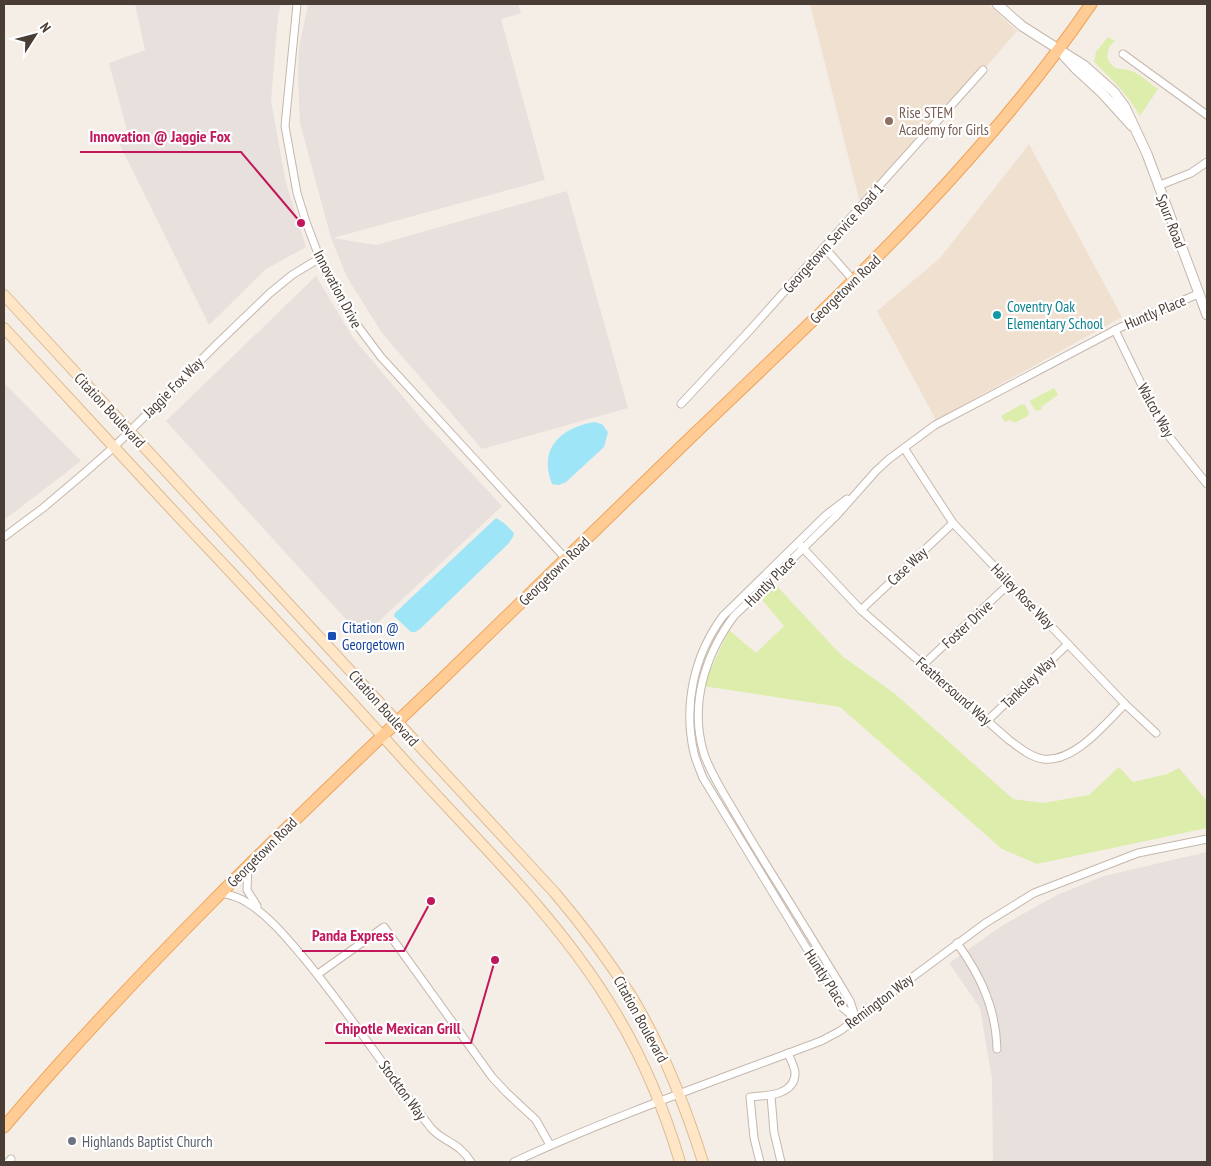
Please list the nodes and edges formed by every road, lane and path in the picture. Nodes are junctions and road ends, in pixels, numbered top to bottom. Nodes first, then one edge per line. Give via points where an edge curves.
1 (297, 4) edge
2 (997, 4) edge
3 (1091, 4) edge
4 (1059, 50) junction
5 (1123, 54) dead end
6 (983, 70) dead end
7 (1207, 114) edge
8 (1207, 162) edge
9 (1158, 186) junction
10 (824, 247) junction
11 (320, 258) junction
12 (854, 281) junction
13 (1198, 294) junction
14 (4, 295) edge
15 (1207, 315) edge
16 (4, 328) edge
17 (1115, 330) junction
18 (681, 404) dead end
19 (129, 430) junction
20 (114, 447) junction
21 (904, 448) junction
22 (1207, 484) edge
23 (953, 523) junction
24 (4, 536) edge
25 (801, 545) junction
26 (566, 560) junction
27 (1010, 583) junction
28 (861, 610) junction
29 (1068, 644) junction
30 (924, 664) junction
31 (1125, 704) junction
32 (988, 720) junction
33 (397, 721) junction
34 (1156, 733) dead end
35 (382, 735) junction
36 (1207, 839) edge
37 (248, 865) junction
38 (222, 893) junction
39 (266, 918) junction
40 (957, 943) junction
41 (318, 974) junction
42 (856, 1019) junction
43 (997, 1049) dead end
44 (788, 1053) junction
45 (679, 1093) junction
46 (771, 1096) junction
47 (660, 1102) junction
48 (4, 1127) edge
49 (550, 1145) junction
50 (470, 1162) edge
51 (514, 1162) edge
52 (680, 1162) edge
53 (703, 1162) edge
54 (760, 1162) edge
55 (781, 1162) edge

1 - 11 street, Innovation Drive via 285,126 297,192
2 - 4 street, Spurr Road via 1022,26
3 - 4 main road, Georgetown Road
4 - 9 street, Spurr Road via 1134,128
4 - 12 main road, Georgetown Road via 961,170
5 - 7 street
6 - 10 street, Georgetown Service Road 1
8 - 9 street via 1191,173
9 - 13 street, Spurr Road
10 - 12 street
10 - 18 street, Georgetown Service Road 1
11 - 19 street, Jaggie Fox Way via 270,293
11 - 26 street, Innovation Drive via 348,312 381,357
12 - 26 main road, Georgetown Road
13 - 15 street, Spurr Road
13 - 17 street, Huntly Place
14 - 19 main road, Citation Boulevard
16 - 20 main road, Citation Boulevard
17 - 21 street, Huntly Place via 935,425
17 - 22 street, Walcot Way via 1163,429
19 - 20 street, Jaggie Fox Way
19 - 33 main road, Citation Boulevard
20 - 24 street, Jaggie Fox Way via 61,494
20 - 35 main road, Citation Boulevard
21 - 23 street, Hailey Rose Way
21 - 25 street, Huntly Place via 826,515
23 - 27 street, Hailey Rose Way
23 - 28 street, Case Way
25 - 28 street, Feathersound Way
25 - 42 street, Huntly Place via 736,603 714,629 702,652 691,690 690,732 703,778 843,1008
26 - 33 main road, Georgetown Road
27 - 29 street, Hailey Rose Way
27 - 30 street, Foster Drive
28 - 30 street, Feathersound Way
29 - 31 street, Hailey Rose Way
29 - 32 street, Tanksley Way
30 - 32 street, Feathersound Way
31 - 32 street, Feathersound Way via 1075,752 1060,758 1042,759 1028,753
31 - 34 street, Hailey Rose Way
33 - 35 main road, Georgetown Road
33 - 45 main road, Citation Boulevard via 580,922 631,996
35 - 37 main road, Georgetown Road
35 - 47 main road, Citation Boulevard via 570,945 608,1000
36 - 40 street, Remington Way via 1138,853 1034,893
37 - 38 main road, Georgetown Road
37 - 39 street, Stockton Way via 247,890
38 - 39 street, Stockton Way via 247,902
38 - 48 main road, Georgetown Road via 145,970
39 - 41 street, Stockton Way
40 - 42 street, Remington Way
40 - 43 street via 972,964 992,1008
41 - 49 street via 384,927 492,1077 536,1120
41 - 50 street, Stockton Way via 433,1130 464,1152
42 - 44 street, Remington Way via 840,1031
44 - 45 street, Remington Way
44 - 46 street via 795,1072 793,1083
45 - 47 street, Remington Way
45 - 53 main road, Citation Boulevard
46 - 54 street via 750,1097
46 - 55 street
47 - 49 street, Remington Way
47 - 52 main road, Citation Boulevard
49 - 51 street, Remington Way

